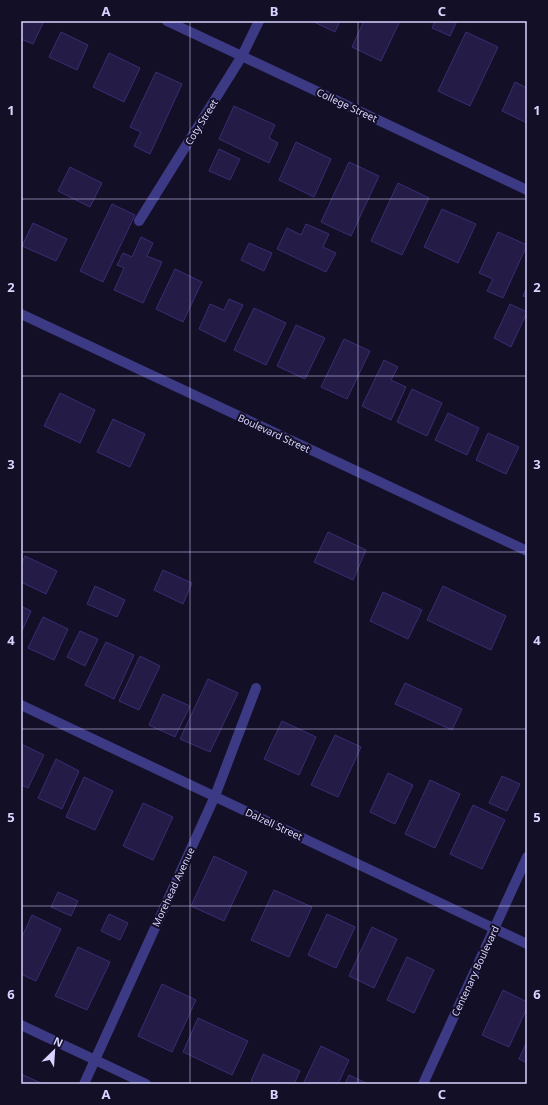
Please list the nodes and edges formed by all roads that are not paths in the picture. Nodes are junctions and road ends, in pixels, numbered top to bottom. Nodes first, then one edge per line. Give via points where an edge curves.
1 (167, 21) edge
2 (258, 21) edge
3 (242, 56) junction
4 (527, 190) edge
5 (140, 221) dead end
6 (21, 314) edge
7 (527, 552) edge
8 (256, 688) dead end
9 (21, 705) edge
10 (215, 796) junction
11 (527, 858) edge
12 (495, 928) junction
13 (527, 944) edge
14 (21, 1025) edge
15 (95, 1060) junction
16 (84, 1084) edge
17 (146, 1084) edge
18 (423, 1084) edge

1 - 3 street, College Street
2 - 3 street, Coty Street
3 - 4 street, College Street
3 - 5 street, Coty Street
6 - 7 street, Boulevard Street
8 - 10 street, Morehead Avenue
9 - 10 street, Dalzell Street
10 - 12 street, Dalzell Street
10 - 15 street, Morehead Avenue
11 - 12 street, Centenary Boulevard
12 - 13 street, Dalzell Street
12 - 18 street, Centenary Boulevard
14 - 15 street
15 - 16 street, Morehead Avenue
15 - 17 street

